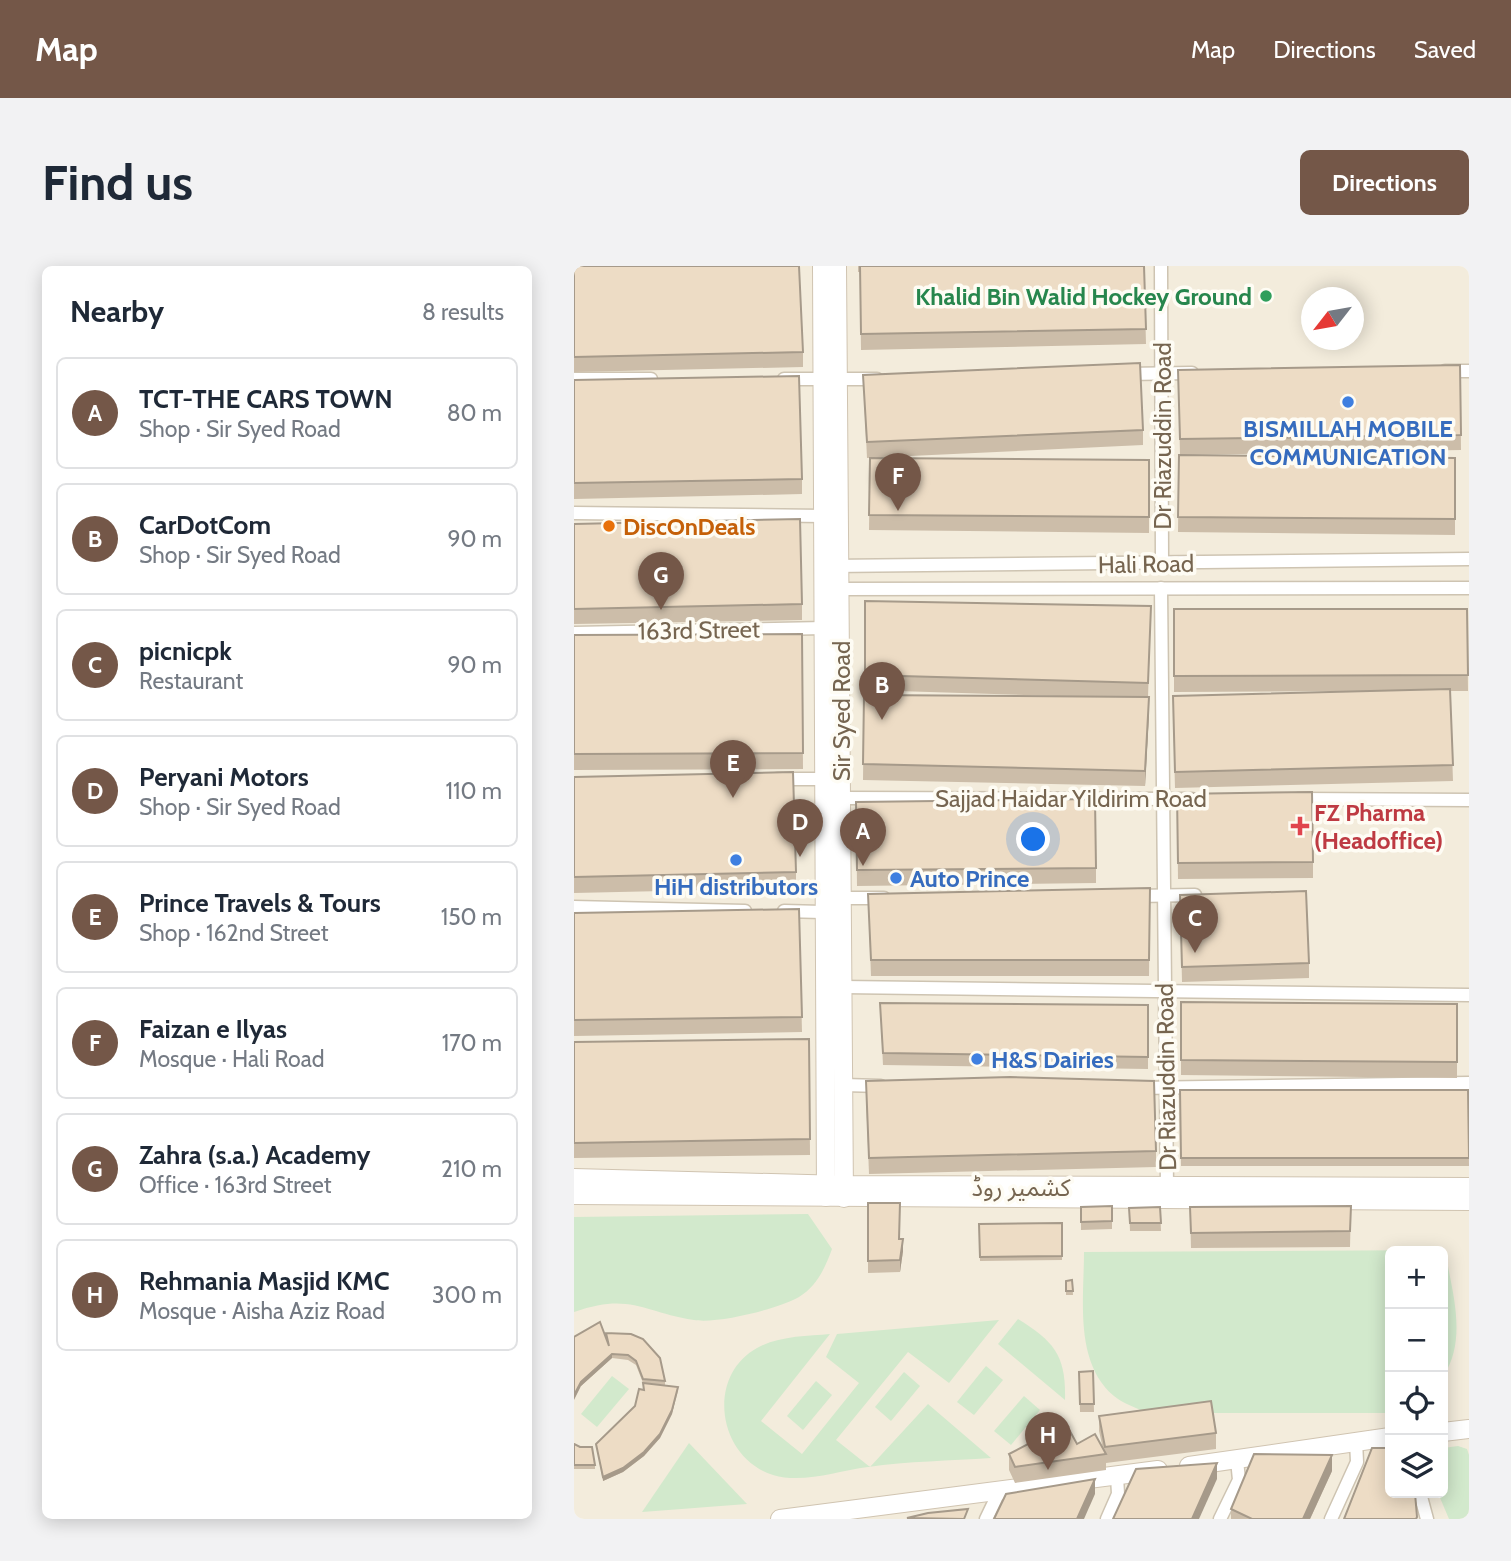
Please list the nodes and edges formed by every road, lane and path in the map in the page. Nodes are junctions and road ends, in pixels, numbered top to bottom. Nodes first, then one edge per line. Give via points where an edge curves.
1 (822, 266) edge
2 (837, 266) edge
3 (1161, 266) edge
4 (830, 339) junction
5 (1427, 371) edge
6 (1469, 371) edge
7 (1163, 373) junction
8 (1205, 373) edge
9 (1109, 374) edge
10 (892, 378) edge
11 (574, 379) edge
12 (671, 379) edge
13 (768, 379) edge
14 (831, 379) junction
15 (574, 513) edge
16 (824, 516) junction
17 (1469, 559) edge
18 (1179, 563) junction
19 (1157, 564) junction
20 (832, 566) junction
21 (1469, 588) edge
22 (832, 589) junction
23 (1157, 589) junction
24 (1177, 589) junction
25 (824, 628) junction
26 (574, 633) edge
27 (769, 779) edge
28 (825, 779) junction
29 (841, 798) junction
30 (1161, 798) junction
31 (1203, 799) edge
32 (1287, 799) edge
33 (1469, 800) edge
34 (833, 832) junction
35 (1163, 895) junction
36 (1214, 895) edge
37 (1121, 896) edge
38 (842, 898) junction
39 (898, 898) edge
40 (574, 907) edge
41 (753, 911) edge
42 (767, 911) edge
43 (822, 912) junction
44 (843, 986) junction
45 (1165, 989) junction
46 (1469, 995) edge
47 (834, 1022) junction
48 (1469, 1083) edge
49 (843, 1085) junction
50 (899, 1086) edge
51 (1123, 1088) edge
52 (1165, 1089) junction
53 (574, 1178) edge
54 (1469, 1187) edge
55 (1167, 1188) junction
56 (826, 1191) junction
57 (844, 1192) junction
58 (574, 1195) edge
59 (1469, 1201) edge
60 (1469, 1429) edge
61 (1448, 1431) edge
62 (1385, 1438) edge
63 (1356, 1441) junction
64 (1237, 1460) junction
65 (1117, 1476) junction
66 (999, 1492) junction
67 (1421, 1498) edge
68 (843, 1516) edge
69 (780, 1519) edge
70 (986, 1519) edge
71 (1107, 1519) edge
72 (1220, 1519) edge
73 (1331, 1519) edge
74 (1427, 1519) edge

1 - 4 main road, Sir Syed Road
2 - 4 main road, Sir Syed Road
3 - 7 street, Dr Riazuddin Road
4 - 14 main road, Sir Syed Road
5 - 6 street
7 - 8 street
7 - 9 street
7 - 19 street, Dr Riazuddin Road
10 - 14 street
11 - 12 street
13 - 14 street
14 - 16 main road, Sir Syed Road
14 - 20 main road, Sir Syed Road
15 - 16 street
16 - 20 main road, Sir Syed Road
17 - 18 street, Hali Road
18 - 19 street, Hali Road
18 - 24 street
19 - 20 street, Hali Road
19 - 23 street, Dr Riazuddin Road
20 - 22 main road, Sir Syed Road
21 - 24 street, Hali Road
22 - 23 street, Hali Road
22 - 25 main road, Sir Syed Road
22 - 29 main road, Sir Syed Road
23 - 24 street, Hali Road
23 - 30 street, Dr Riazuddin Road
25 - 26 street, 163rd Street
25 - 28 main road, Sir Syed Road
27 - 28 street
28 - 34 main road, Sir Syed Road
29 - 30 street, Sajjad Haidar Yildirim Road
29 - 34 main road, Sir Syed Road
30 - 31 street, Sajjad Haidar Yildirim Road
30 - 35 street, Dr Riazuddin Road
32 - 33 street
34 - 38 main road, Sir Syed Road
34 - 43 main road, Sir Syed Road
35 - 36 street
35 - 37 street
35 - 45 street, Dr Riazuddin Road
38 - 39 street
38 - 44 main road, Sir Syed Road
40 - 41 street
42 - 43 street
43 - 47 main road, Sir Syed Road
44 - 45 street
44 - 47 main road, Sir Syed Road
45 - 46 street
45 - 52 street, Dr Riazuddin Road
47 - 49 main road, Sir Syed Road
47 - 56 main road, Sir Syed Road via 817,1049
48 - 52 street
49 - 50 street
49 - 57 main road, Sir Syed Road
51 - 52 street
52 - 55 street, Dr Riazuddin Road
53 - 56 main road, کشمیر روڈ
54 - 55 main road, کشمیر روڈ
55 - 57 main road, کشمیر روڈ
56 - 57 main road, کشمیر روڈ
56 - 58 main road, کشمیر روڈ
57 - 59 main road, کشمیر روڈ
60 - 61 main road
62 - 63 main road
63 - 64 main road
63 - 73 street via 1357,1462
64 - 65 main road
64 - 72 street via 1239,1480
65 - 66 main road
65 - 71 street via 1118,1494
66 - 68 main road
66 - 70 street
67 - 74 street
68 - 69 main road

